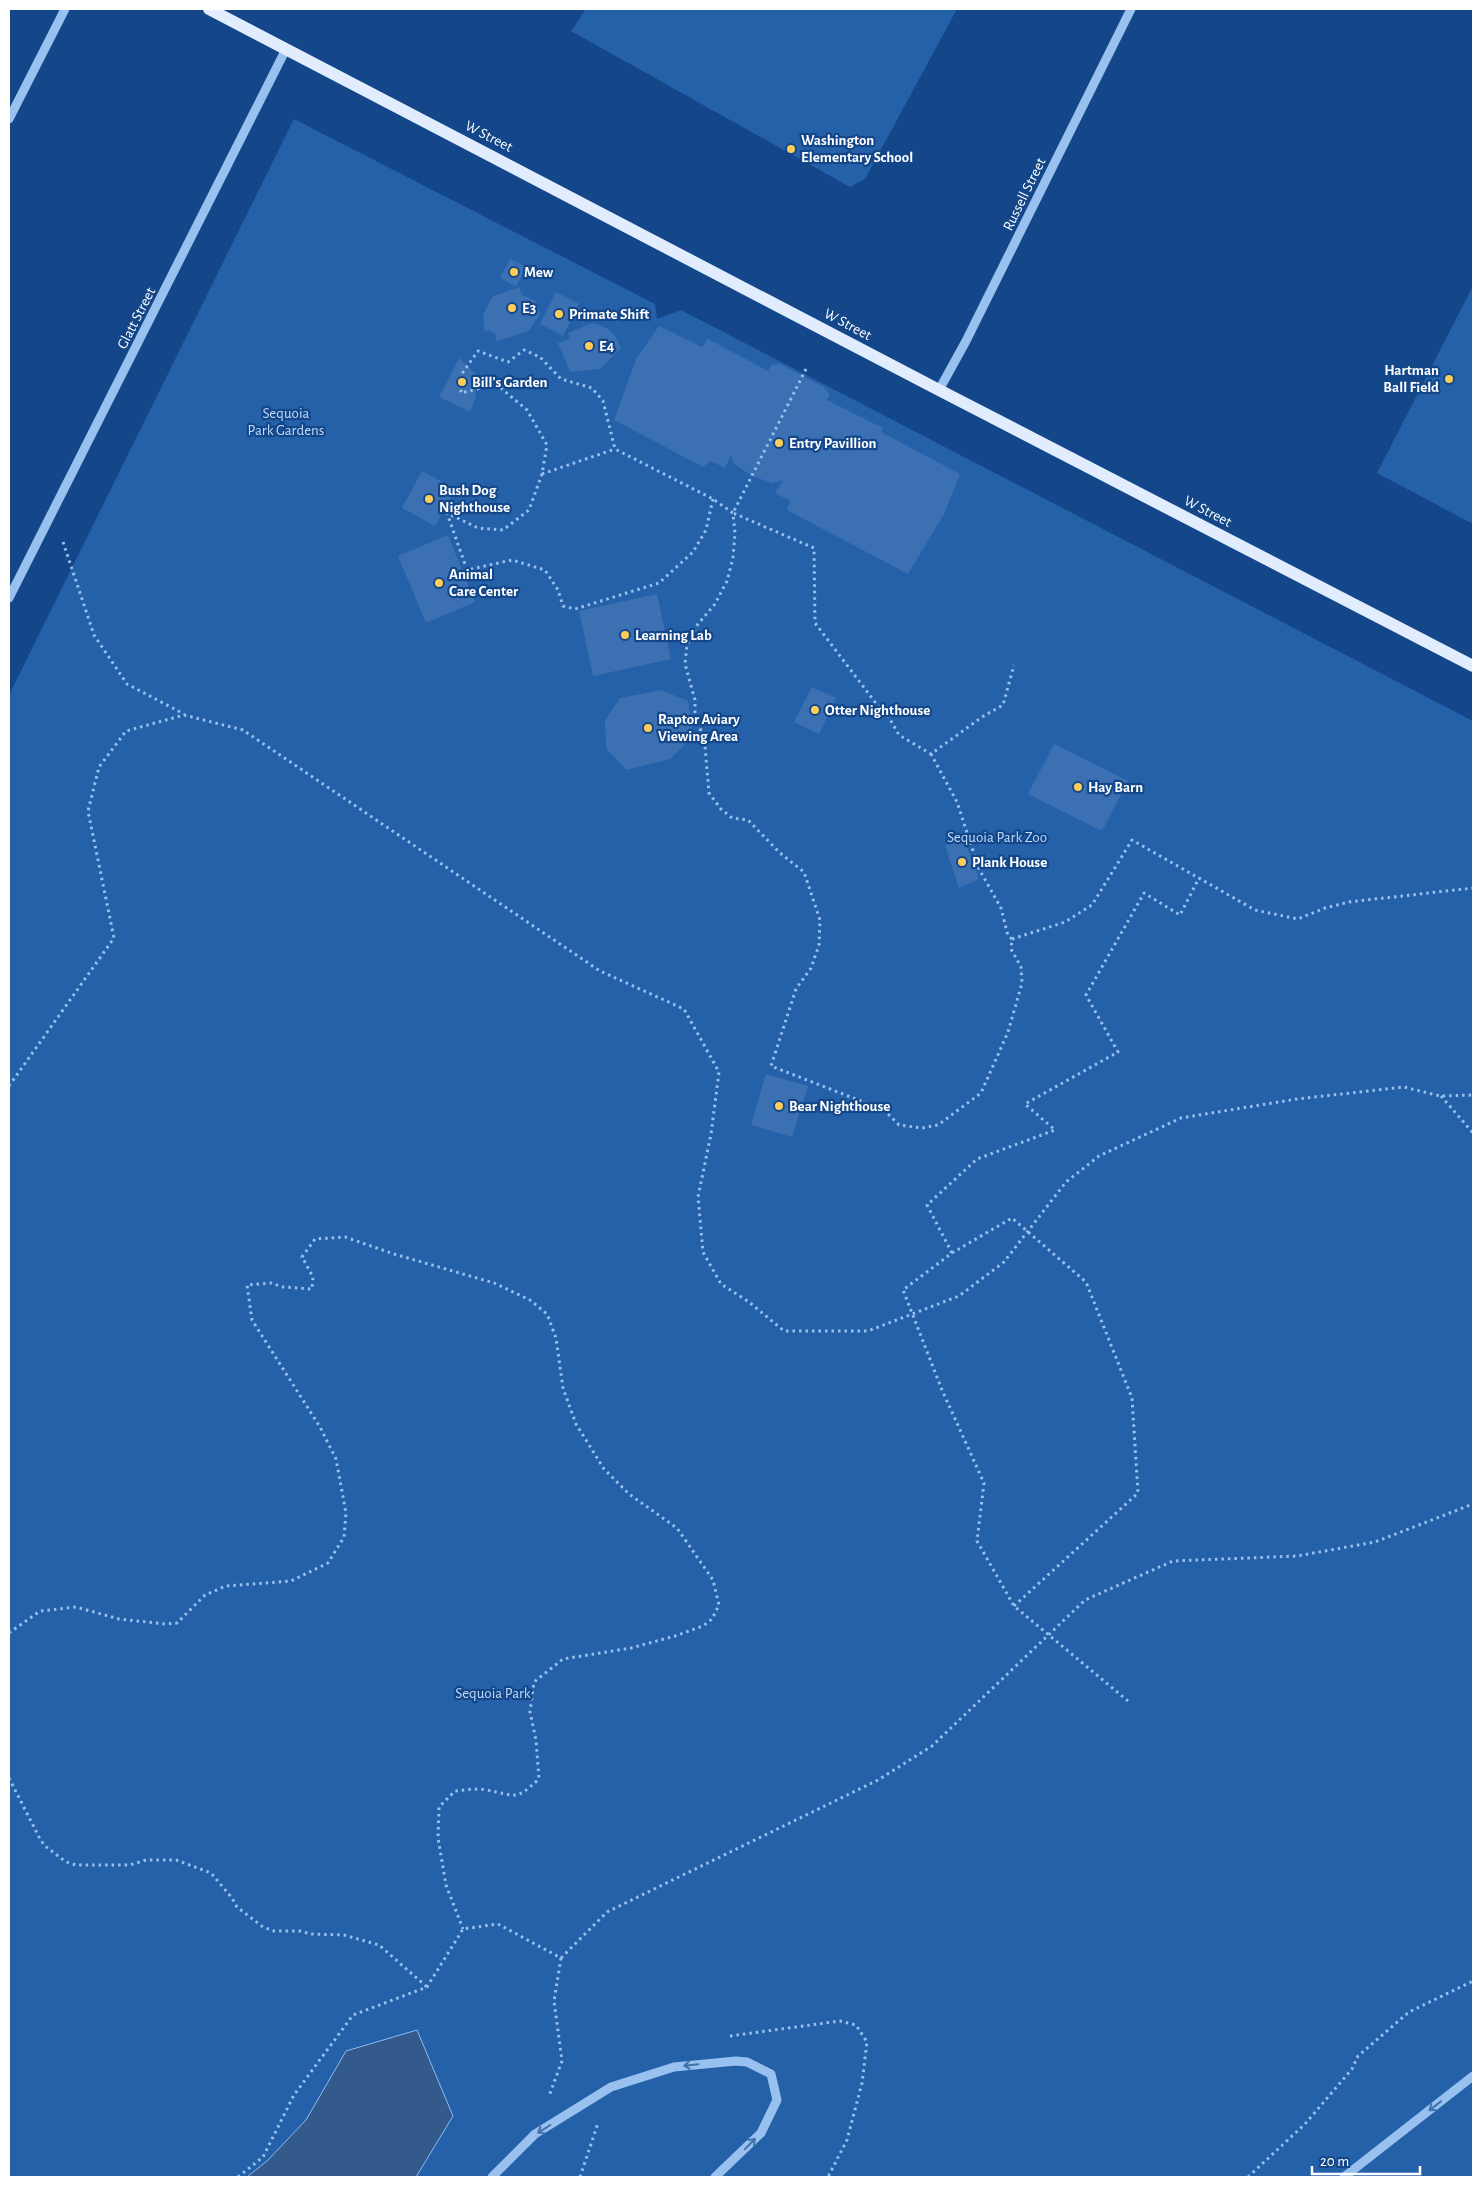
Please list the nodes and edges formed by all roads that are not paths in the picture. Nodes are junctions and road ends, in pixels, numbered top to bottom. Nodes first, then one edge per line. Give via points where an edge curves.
1 (65, 9) edge
2 (209, 9) edge
3 (1131, 9) edge
4 (286, 49) junction
5 (9, 119) edge
6 (939, 390) junction
7 (9, 598) edge
8 (1473, 666) edge
9 (1473, 2076) edge
10 (492, 2177) edge
11 (715, 2177) edge
12 (1344, 2177) edge

1 - 5 street
2 - 4 main road, W Street
3 - 6 street, Russell Street
4 - 6 main road, W Street
4 - 7 street, Glatt Street
6 - 8 main road, W Street
9 -> 12 street
11 -> 10 street via 761,2133 777,2100 771,2074 747,2062 674,2067 611,2087 536,2134

